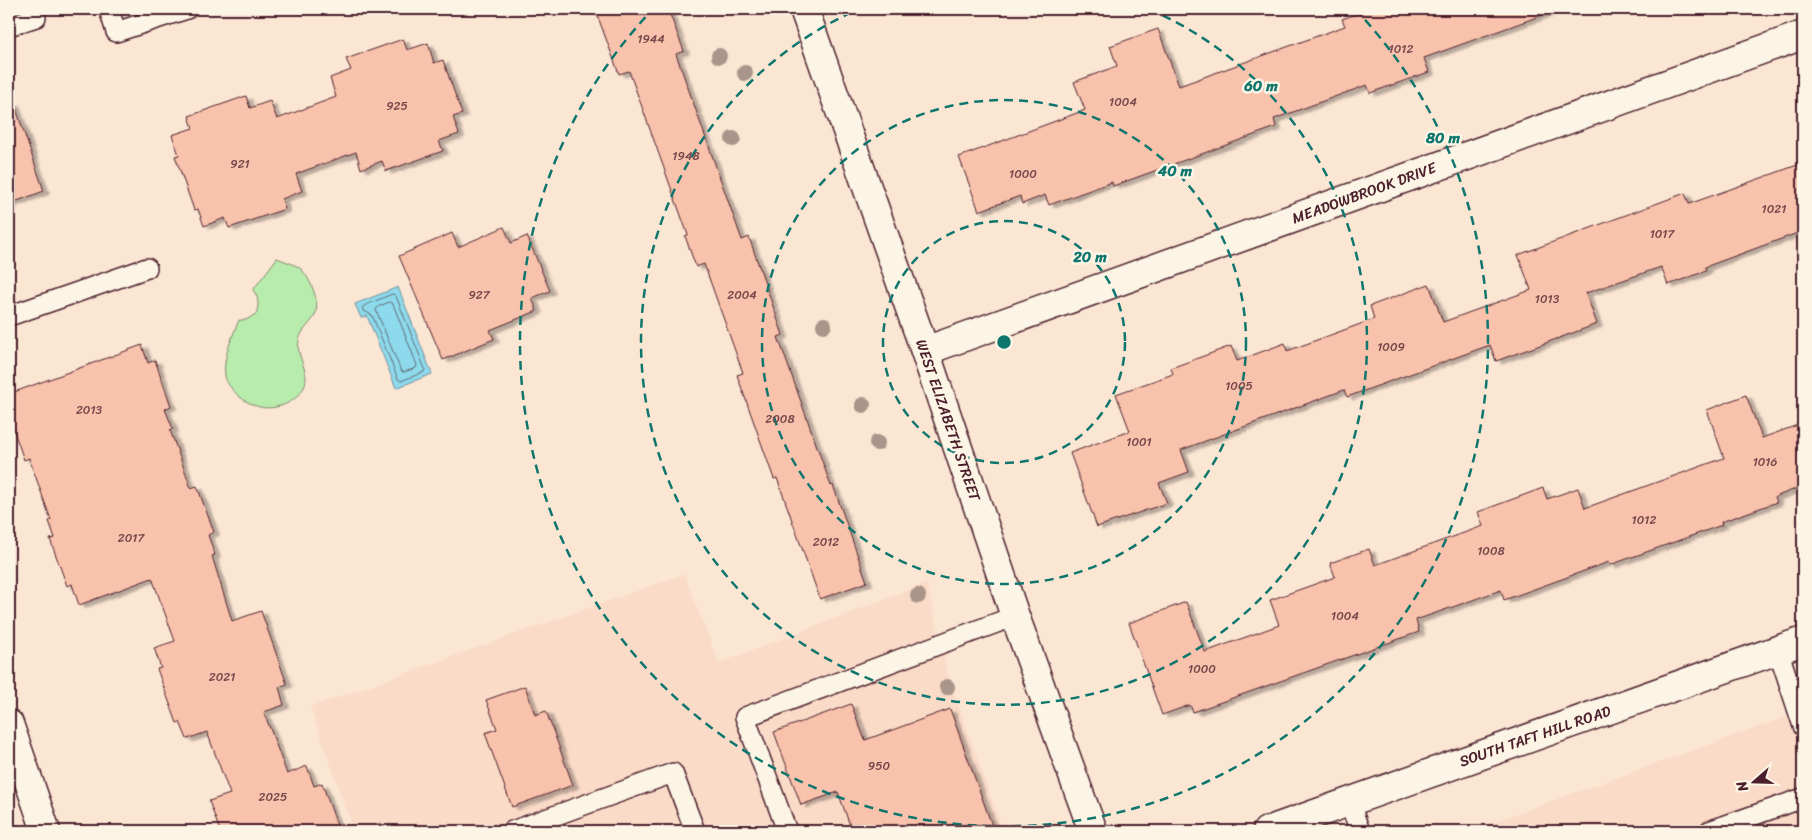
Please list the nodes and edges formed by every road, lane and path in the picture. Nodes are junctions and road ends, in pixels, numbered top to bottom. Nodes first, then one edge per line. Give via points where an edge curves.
1 (109, 9) edge
2 (186, 9) edge
3 (804, 9) edge
4 (36, 17) dead end
5 (9, 26) edge
6 (1803, 35) edge
7 (148, 268) dead end
8 (9, 316) edge
9 (925, 351) junction
10 (1015, 616) junction
11 (1803, 641) edge
12 (1778, 650) junction
13 (9, 724) edge
14 (1803, 726) edge
15 (14, 756) edge
16 (1803, 798) edge
17 (1349, 802) junction
18 (46, 831) edge
19 (512, 831) edge
20 (695, 831) edge
21 (787, 831) edge
22 (1093, 831) edge
23 (1268, 831) edge
24 (1360, 831) edge
25 (1709, 831) edge

1 - 2 lane via 116,32
3 - 9 main road, WEST ELIZABETH STREET
4 - 5 lane
6 - 9 main road, MEADOWBROOK DRIVE
7 - 8 lane
9 - 10 main road, WEST ELIZABETH STREET
10 - 21 lane via 745,718
10 - 22 main road, WEST ELIZABETH STREET
11 - 12 main road, SOUTH TAFT HILL ROAD
12 - 14 lane
12 - 17 main road, SOUTH TAFT HILL ROAD
13 - 15 main road
15 - 18 main road
16 - 25 lane
17 - 23 main road, SOUTH TAFT HILL ROAD
17 - 24 lane
19 - 20 lane via 674,773

